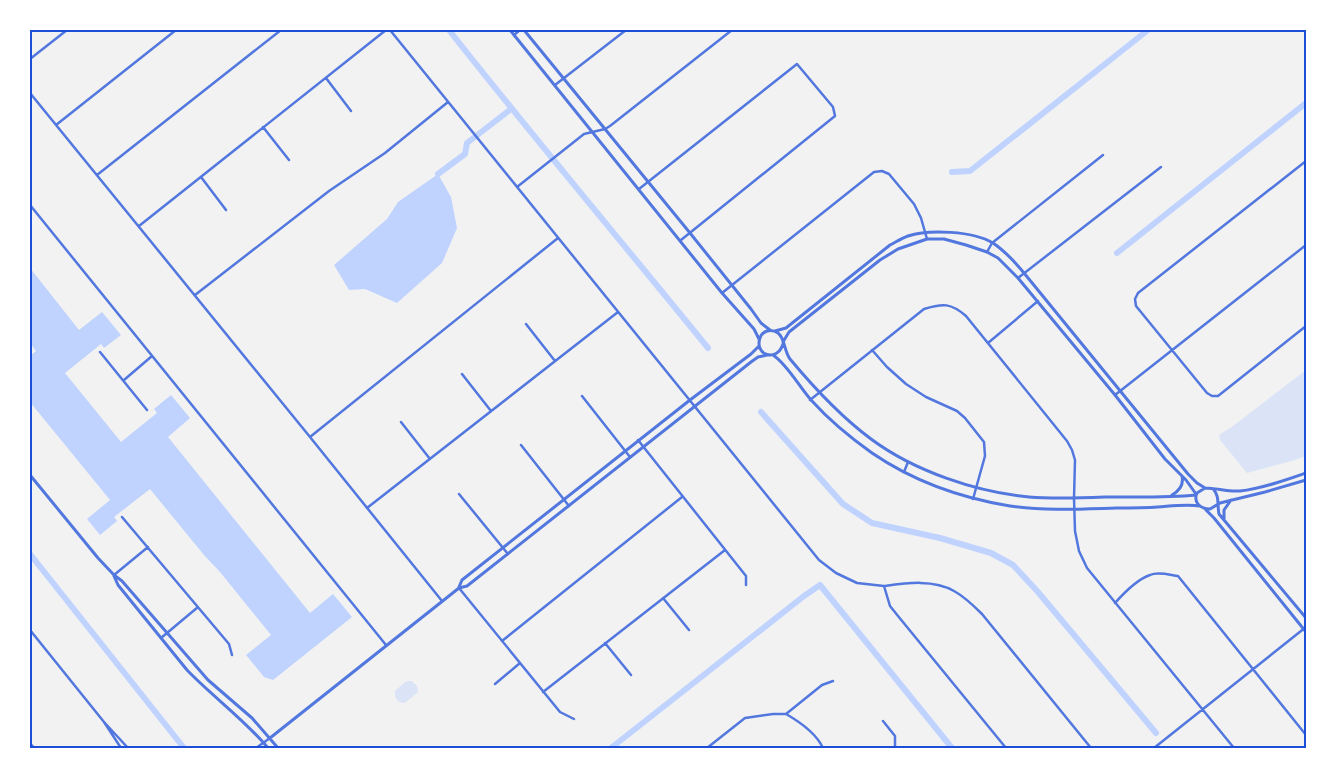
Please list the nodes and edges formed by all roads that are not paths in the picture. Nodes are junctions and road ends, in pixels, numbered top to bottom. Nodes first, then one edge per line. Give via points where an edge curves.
1 (67, 30) edge
2 (176, 30) edge
3 (281, 30) edge
4 (388, 30) edge
5 (510, 30) edge
6 (522, 30) edge
7 (626, 30) edge
8 (732, 30) edge
9 (514, 35) junction
10 (30, 59) edge
11 (326, 78) junction
12 (564, 79) junction
13 (555, 85) junction
14 (30, 93) edge
15 (448, 102) junction
16 (351, 111) dead end
17 (56, 124) junction
18 (263, 127) junction
19 (605, 129) junction
20 (592, 132) junction
21 (1103, 155) dead end
22 (289, 160) dead end
23 (1306, 161) edge
24 (1161, 167) dead end
25 (97, 175) junction
26 (201, 177) junction
27 (648, 182) junction
28 (517, 187) junction
29 (639, 189) junction
30 (30, 205) edge
31 (226, 210) dead end
32 (139, 226) junction
33 (690, 233) junction
34 (925, 233) junction
35 (558, 238) junction
36 (927, 239) junction
37 (681, 240) junction
38 (992, 243) junction
39 (1306, 245) edge
40 (987, 252) junction
41 (1024, 273) junction
42 (1018, 278) junction
43 (732, 285) junction
44 (722, 293) junction
45 (195, 295) junction
46 (1038, 301) junction
47 (618, 312) junction
48 (526, 324) dead end
49 (1306, 326) edge
50 (770, 330) junction
51 (775, 331) junction
52 (759, 340) junction
53 (783, 343) junction
54 (988, 343) junction
55 (759, 345) junction
56 (872, 350) junction
57 (1171, 350) junction
58 (100, 352) dead end
59 (770, 355) junction
60 (152, 356) junction
61 (555, 362) junction
62 (462, 374) dead end
63 (124, 380) junction
64 (1121, 390) junction
65 (819, 393) junction
66 (1115, 395) junction
67 (582, 396) dead end
68 (690, 400) junction
69 (810, 400) junction
70 (695, 406) junction
71 (147, 410) dead end
72 (491, 412) junction
73 (401, 422) dead end
74 (310, 437) junction
75 (638, 440) junction
76 (521, 445) dead end
77 (643, 447) junction
78 (625, 450) junction
79 (630, 457) junction
80 (430, 459) junction
81 (908, 461) junction
82 (904, 472) junction
83 (1306, 473) edge
84 (30, 475) edge
85 (1182, 476) junction
86 (1306, 480) edge
87 (976, 488) junction
88 (1204, 488) junction
89 (1213, 489) junction
90 (458, 494) dead end
91 (1196, 494) junction
92 (1170, 496) junction
93 (682, 497) junction
94 (1074, 498) junction
95 (973, 499) junction
96 (564, 500) junction
97 (1231, 500) junction
98 (1217, 504) junction
99 (569, 506) junction
100 (1200, 506) junction
101 (367, 508) junction
102 (1074, 509) junction
103 (1206, 509) junction
104 (122, 517) dead end
105 (1224, 520) junction
106 (148, 548) junction
107 (503, 548) junction
108 (725, 550) junction
109 (508, 554) junction
110 (114, 575) junction
111 (746, 585) dead end
112 (884, 586) junction
113 (459, 588) junction
114 (662, 598) junction
115 (442, 601) junction
116 (1115, 603) junction
117 (198, 607) junction
118 (1306, 618) edge
119 (30, 630) edge
120 (688, 630) dead end
121 (1305, 630) edge
122 (167, 633) junction
123 (161, 638) junction
124 (502, 641) junction
125 (605, 643) junction
126 (387, 646) junction
127 (232, 654) dead end
128 (520, 664) junction
129 (1253, 669) junction
130 (631, 676) dead end
131 (833, 681) dead end
132 (495, 684) dead end
133 (543, 692) junction
134 (1203, 710) junction
135 (786, 714) junction
136 (574, 719) dead end
137 (883, 721) dead end
138 (104, 722) junction
139 (1306, 735) edge
140 (270, 738) junction
141 (264, 742) junction
142 (30, 743) edge
143 (34, 748) edge
144 (121, 748) edge
145 (128, 748) edge
146 (256, 748) edge
147 (268, 748) edge
148 (278, 748) edge
149 (707, 748) edge
150 (823, 748) edge
151 (895, 748) edge
152 (1006, 748) edge
153 (1091, 748) edge
154 (1154, 748) edge
155 (1234, 748) edge

1 - 10 street
2 - 17 street
3 - 25 street
4 - 11 street
4 - 15 street
5 - 9 street
6 - 9 street
6 - 12 street
7 - 12 street
8 - 19 street
9 - 13 street
11 - 16 street
11 - 18 street
12 - 13 street
12 - 19 street
13 - 20 street
14 - 17 street
15 - 28 street
15 - 45 street
17 - 25 street
18 - 22 street
18 - 26 street
19 - 20 street
19 - 27 street
20 - 28 street via 584,134
20 - 29 street
21 - 38 street
23 - 57 street via 1138,293 1136,306
24 - 41 street
25 - 32 street
26 - 31 street
26 - 32 street
27 - 29 street
27 - 33 street
27 - 33 street via 797,64 833,107 834,116
28 - 35 street
29 - 37 street
30 - 60 street
32 - 45 street
33 - 37 street
33 - 43 street
34 - 36 street
34 - 38 street via 956,233
34 - 43 street via 914,204 889,174 874,172
34 - 51 street via 890,245 786,328
35 - 47 street
35 - 74 street
36 - 40 street via 944,239
36 - 53 street via 898,249 880,260 789,332
37 - 44 street
38 - 40 street
38 - 41 street
39 - 57 street
40 - 42 street
41 - 42 street
41 - 64 street
42 - 46 street
43 - 44 street
43 - 50 street
44 - 52 street via 754,329
45 - 74 street
46 - 54 street
46 - 66 street
47 - 61 street
47 - 68 street
48 - 61 street
49 - 57 street via 1218,396 1207,393
50 - 51 street
50 - 52 street via 764,332
51 - 53 street via 782,336
52 - 55 street
53 - 59 street via 779,352
53 - 65 street via 789,357
54 - 56 street via 958,309 938,305 924,309
54 - 94 street via 1072,450 1075,460
55 - 59 street via 762,352
55 - 68 street via 750,356
56 - 65 street
56 - 87 street via 906,384 965,418 984,442 985,456
57 - 64 street
58 - 63 street
59 - 69 street via 780,361
59 - 70 street via 758,357
60 - 63 street
60 - 126 street
61 - 72 street
62 - 72 street
63 - 71 street
64 - 66 street
64 - 88 street via 1188,474
65 - 69 street
65 - 81 street via 874,441
66 - 85 street
67 - 78 street
68 - 70 street
68 - 75 street
69 - 82 street via 848,435
70 - 77 street
70 - 112 street via 819,560 836,574 857,583
72 - 80 street
73 - 80 street
74 - 101 street
75 - 77 street
75 - 78 street
76 - 96 street
77 - 79 street
77 - 93 street
78 - 79 street
78 - 96 street
79 - 99 street
80 - 101 street
81 - 82 street
81 - 87 street
82 - 95 street
83 - 89 street via 1246,490
84 - 110 street
85 - 91 street
85 - 92 street via 1182,486
86 - 97 street
87 - 94 street via 1011,495
87 - 95 street
88 - 89 street
88 - 91 street
89 - 98 street via 1218,496
90 - 107 street
91 - 92 street
91 - 100 street
92 - 94 street
93 - 108 street
93 - 124 street
94 - 102 street
95 - 102 street via 1010,506
96 - 99 street
96 - 107 street
97 - 98 street
97 - 105 street via 1224,510
98 - 103 street
98 - 105 street
99 - 109 street
100 - 102 street
100 - 103 street
101 - 115 street
102 - 116 street via 1079,551 1087,568
103 - 121 street
104 - 106 street
105 - 118 street
106 - 110 street
106 - 117 street
107 - 109 street
107 - 113 street via 462,580
108 - 111 street via 746,576
108 - 114 street
109 - 113 street via 467,586
110 - 122 street
110 - 123 street via 118,585
112 - 152 street via 890,606
112 - 153 street via 934,584 953,590 969,601
113 - 115 street
113 - 124 street
114 - 120 street
114 - 125 street
115 - 126 street
116 - 129 street via 1150,574 1178,576
116 - 134 street
117 - 122 street
117 - 127 street via 230,644
119 - 138 street
121 - 129 street
122 - 123 street
122 - 140 street via 208,680
123 - 141 street via 199,682
124 - 128 street
125 - 130 street
125 - 133 street
126 - 140 street
128 - 132 street
128 - 133 street
129 - 134 street
129 - 139 street
131 - 135 street via 822,685
133 - 136 street via 560,712
134 - 154 street
134 - 155 street
135 - 149 street via 745,718
135 - 150 street via 815,735
137 - 151 street via 895,736
138 - 144 street
138 - 145 street
140 - 141 street
140 - 148 street
141 - 146 street
141 - 147 street
142 - 143 street

